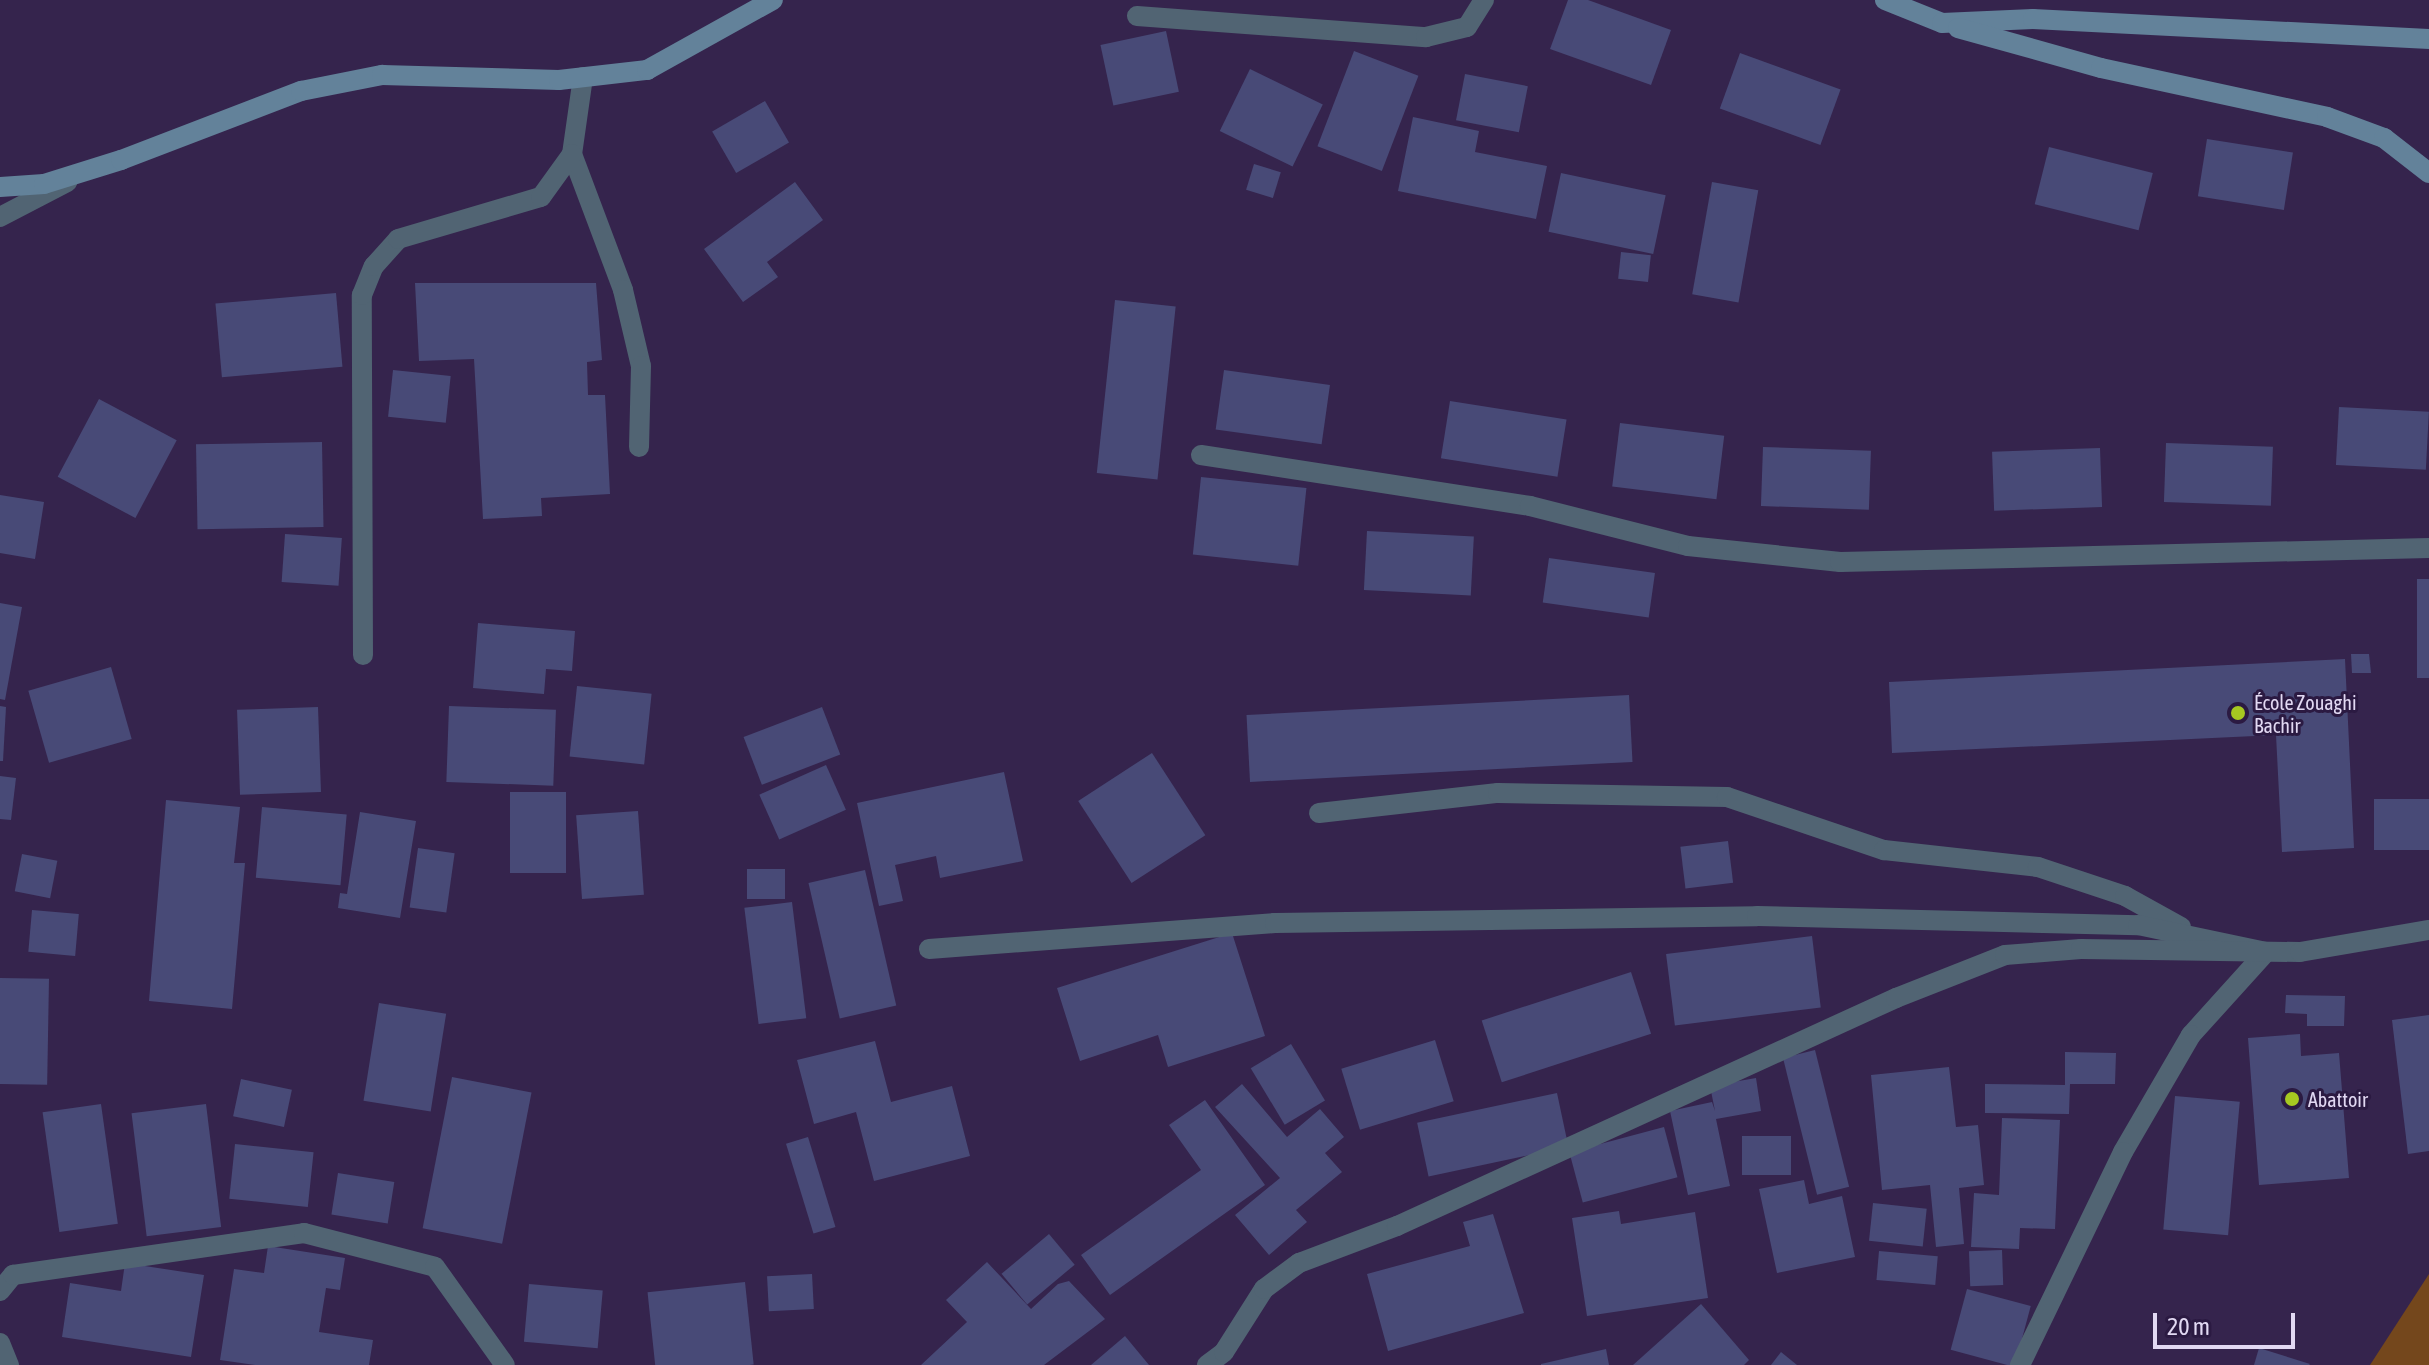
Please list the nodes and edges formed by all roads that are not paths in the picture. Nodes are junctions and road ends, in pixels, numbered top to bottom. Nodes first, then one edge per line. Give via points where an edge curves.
1 (773, 0) edge
2 (1484, 0) edge
3 (1885, 0) edge
4 (1137, 16) dead end
5 (1942, 23) junction
6 (2429, 39) edge
7 (583, 77) junction
8 (572, 154) junction
9 (95, 168) junction
10 (2429, 173) edge
11 (0, 187) edge
12 (0, 217) edge
13 (639, 447) dead end
14 (1201, 455) dead end
15 (2429, 548) edge
16 (363, 655) dead end
17 (1319, 813) dead end
18 (2429, 930) edge
19 (2195, 934) junction
20 (929, 949) dead end
21 (2266, 952) junction
22 (0, 1291) edge
23 (0, 1343) edge
24 (9, 1365) edge
25 (505, 1365) edge
26 (1207, 1365) edge
27 (2020, 1365) edge

1 - 7 main road via 647,70
2 - 4 street via 1467,27 1426,37
3 - 5 main road
5 - 6 main road via 2033,19
5 - 10 main road via 2101,68 2327,117 2384,138
7 - 8 street
7 - 9 main road via 382,75 301,91
8 - 13 street via 623,290 641,366
8 - 16 street via 541,197 398,239 374,266 362,295
9 - 11 main road via 44,184
9 - 12 street
14 - 15 street via 1530,506 1688,546 1840,562
17 - 19 street via 1498,793 1727,797 1884,850 2038,867 2125,896
18 - 21 street via 2300,952
19 - 20 street via 2138,925 1757,916 1275,923
19 - 21 street
21 - 26 street via 2081,949 2005,955 1896,998 1397,1226 1299,1263 1264,1289 1224,1352
21 - 27 street via 2191,1035 2123,1152
22 - 25 street via 13,1275 304,1233 435,1267
23 - 24 street

